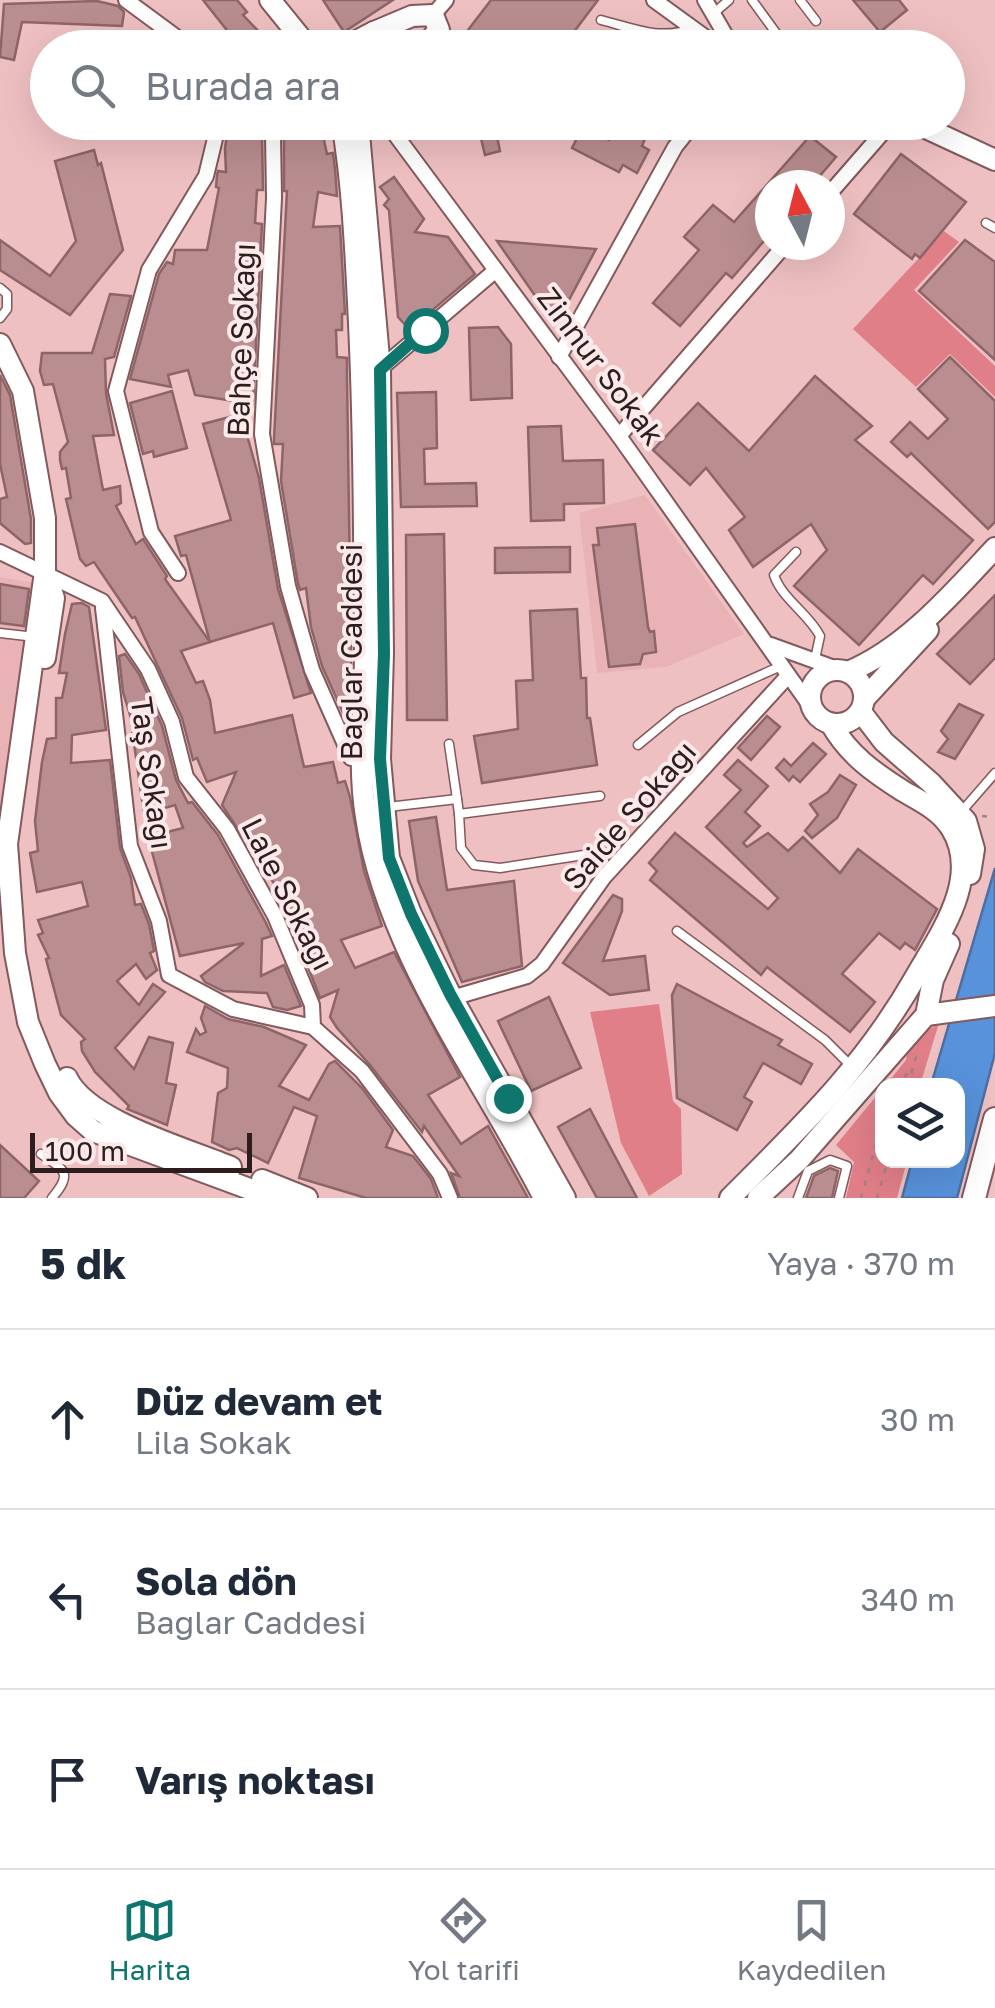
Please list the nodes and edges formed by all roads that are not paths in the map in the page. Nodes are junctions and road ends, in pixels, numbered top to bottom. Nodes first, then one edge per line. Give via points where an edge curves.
1 (126, 0) edge
2 (270, 0) edge
3 (654, 0) edge
4 (729, 0) edge
5 (752, 0) edge
6 (800, 0) edge
7 (709, 7) edge
8 (601, 20) dead end
9 (816, 21) dead end
10 (442, 23) edge
11 (693, 29) joint
12 (167, 30) edge
13 (294, 30) edge
14 (388, 30) edge
15 (637, 30) edge
16 (688, 30) edge
17 (722, 30) edge
18 (774, 30) edge
19 (215, 140) edge
20 (272, 140) edge
21 (344, 140) edge
22 (360, 140) edge
23 (365, 140) edge
24 (394, 140) edge
25 (398, 140) edge
26 (681, 140) edge
27 (876, 140) edge
28 (952, 140) edge
29 (401, 145) junction
30 (361, 148) junction
31 (995, 160) edge
32 (845, 177) edge
33 (986, 223) dead end
34 (995, 228) edge
35 (772, 260) edge
36 (496, 270) junction
37 (0, 288) edge
38 (0, 318) edge
39 (0, 344) edge
40 (559, 358) junction
41 (380, 370) junction
42 (619, 436) junction
43 (995, 548) edge
44 (0, 552) edge
45 (796, 552) dead end
46 (995, 560) edge
47 (45, 572) junction
48 (178, 572) dead end
49 (102, 601) junction
50 (0, 634) edge
51 (41, 638) junction
52 (770, 645) junction
53 (815, 660) junction
54 (844, 671) junction
55 (784, 672) junction
56 (863, 705) junction
57 (811, 707) junction
58 (831, 724) junction
59 (449, 744) dead end
60 (638, 745) dead end
61 (371, 759) junction
62 (995, 772) edge
63 (600, 796) dead end
64 (457, 799) junction
65 (384, 807) junction
66 (960, 813) junction
67 (458, 814) junction
68 (603, 852) dead end
69 (6, 929) edge
70 (677, 931) dead end
71 (452, 998) junction
72 (903, 1001) junction
73 (995, 1006) edge
74 (935, 1014) junction
75 (313, 1027) junction
76 (854, 1068) junction
77 (995, 1120) edge
78 (41, 1154) dead end
79 (803, 1166) junction
80 (52, 1198) edge
81 (274, 1198) edge
82 (307, 1198) edge
83 (450, 1198) edge
84 (544, 1198) edge
85 (565, 1198) edge
86 (730, 1198) edge
87 (758, 1198) edge
88 (798, 1198) edge
89 (839, 1198) edge
90 (974, 1198) edge

1 - 12 street
2 - 13 street
3 - 11 street
4 - 7 lane
5 - 18 lane
6 - 9 lane
7 - 17 street
8 - 15 lane
10 - 14 street via 412,16
11 - 16 lane
19 - 48 street via 206,176 149,270 116,392 151,532
20 - 61 street, Bahçe Sokağı via 262,434 288,586 312,670 351,758
21 - 61 street, Bağlar Caddesi via 361,370
22 - 30 street, Bağlar Caddesi
23 - 30 street
24 - 29 street
25 - 29 street, Zinnur Sokak
26 - 40 street
27 - 32 street
28 - 31 street
29 - 36 street, Zinnur Sokak
30 - 41 street, Bağlar Caddesi
33 - 34 lane
35 - 42 street
36 - 40 street, Zinnur Sokak
36 - 41 street
37 - 38 lane via 7,294
39 - 47 street via 22,391 44,518
40 - 42 street, Zinnur Sokak
41 - 61 street, Bağlar Caddesi via 384,654
42 - 52 street, Zinnur Sokak
43 - 54 street via 877,660
44 - 47 street, Lale Sokağı
45 - 53 lane via 774,575 820,636
46 - 56 street
47 - 49 street, Lale Sokağı
47 - 51 street
49 - 75 street, Lale Sokağı via 148,670 172,722 186,777 228,829 275,916 312,1005
49 - 75 street, Taş Sokağı via 130,846 159,921 169,975 233,1009
50 - 51 lane
51 - 69 street via 7,844
51 - 82 street via 19,864 30,980 72,1090 102,1114
52 - 53 street
52 - 55 street, Zinnur Sokak
53 - 54 street
54 - 56 street via 862,684
54 - 57 street via 815,680
55 - 57 street, Zinnur Sokak
55 - 60 lane via 678,712
55 - 71 street, Saide Sokağı via 604,877 542,964 528,976
56 - 58 street via 845,724
56 - 66 street via 884,742
57 - 58 street
58 - 72 street via 858,760 939,812 960,850 952,916
59 - 64 lane
61 - 65 street, Bağlar Caddesi
61 - 84 street, Bağlar Caddesi via 366,817 396,921
62 - 66 lane
63 - 67 lane
64 - 65 lane
64 - 67 lane
65 - 71 street, Bağlar Caddesi via 389,858
66 - 74 street via 972,832 972,862 934,980
67 - 68 lane via 461,848 474,865 500,868
69 - 81 street via 28,1022 76,1116 113,1140
70 - 76 lane
71 - 85 street, Bağlar Caddesi
72 - 74 street
72 - 76 street
73 - 74 street
74 - 79 street
75 - 83 street via 362,1071 440,1174
76 - 86 street
77 - 90 main road
78 - 80 lane via 65,1175
79 - 87 street
79 - 88 lane
79 - 89 lane via 830,1160 847,1166

